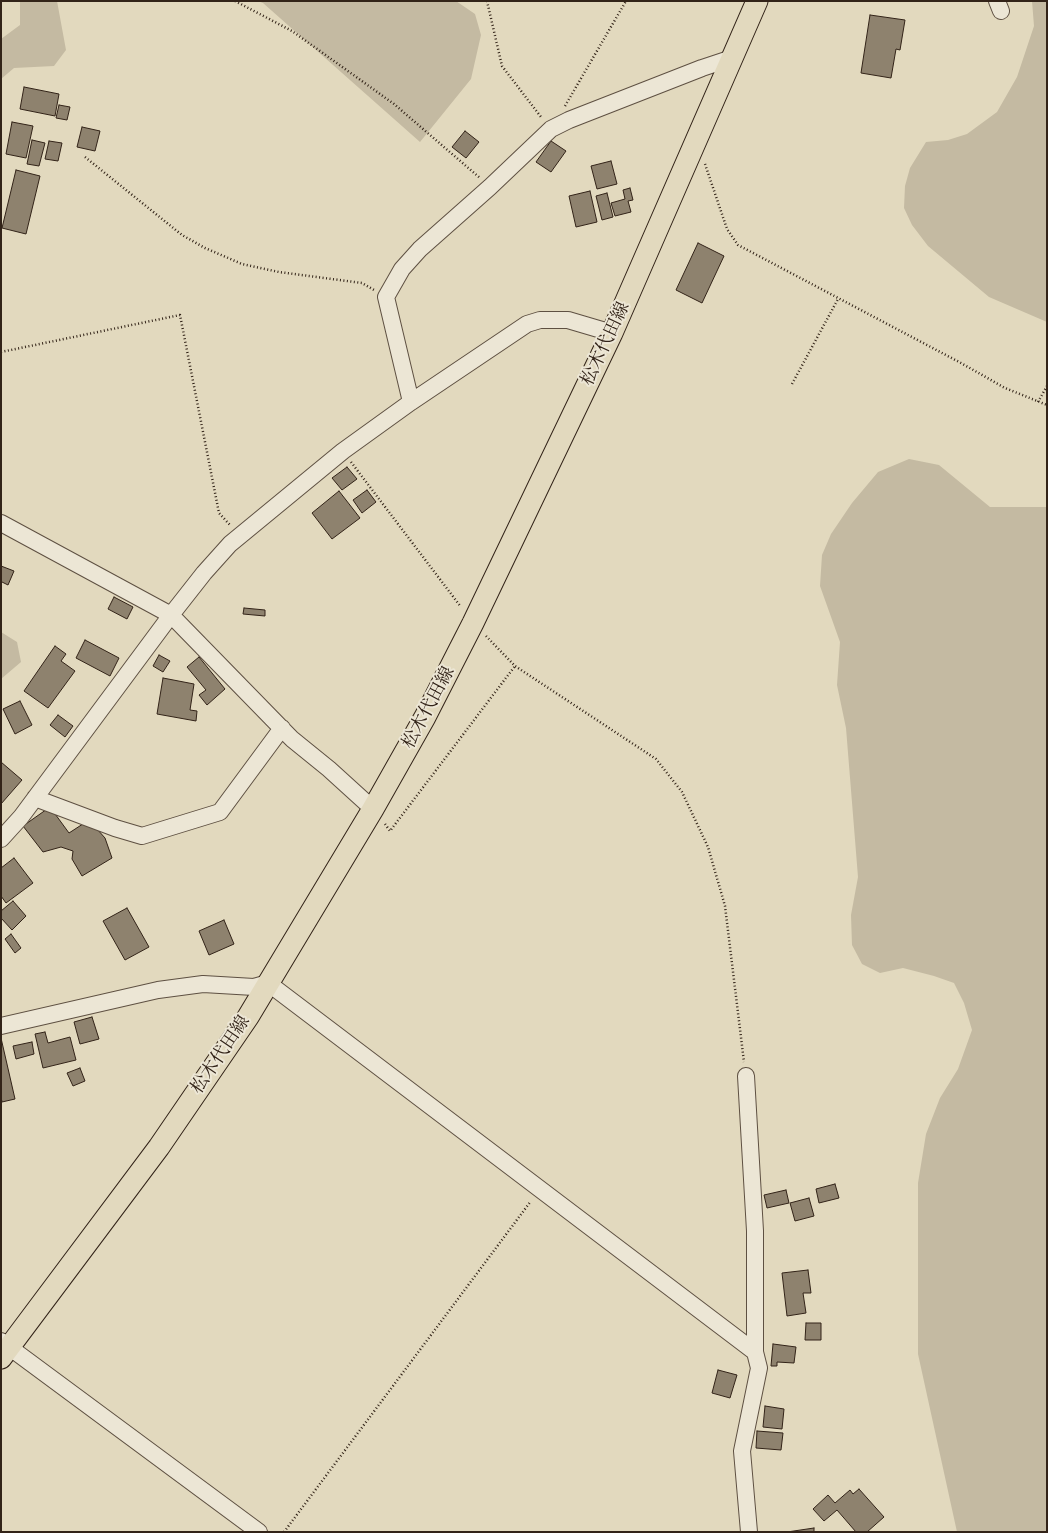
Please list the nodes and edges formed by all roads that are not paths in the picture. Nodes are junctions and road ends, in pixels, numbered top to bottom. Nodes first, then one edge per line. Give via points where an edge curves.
1 (757, 1) edge
2 (732, 58) junction
3 (612, 333) junction
4 (411, 402) junction
5 (1, 523) edge
6 (171, 615) junction
7 (282, 728) junction
8 (35, 798) junction
9 (373, 809) junction
10 (1, 839) edge
11 (268, 983) junction
12 (1, 1026) edge
13 (746, 1076) road end
14 (4, 1349) edge
15 (755, 1352) junction
16 (259, 1532) edge
17 (748, 1532) edge

1 - 2 main road, 松木代田線
2 - 3 main road, 松木代田線
2 - 4 street via 569,120 548,132 402,269 386,297
3 - 4 street via 568,320 540,320 527,324
3 - 9 main road, 松木代田線 via 426,717
4 - 6 street via 342,451 230,544
5 - 6 street
6 - 7 street
6 - 8 street
7 - 8 street via 220,812 142,836
7 - 9 street
8 - 10 street
9 - 11 main road, 松木代田線
11 - 12 street via 254,987 203,984 158,990
11 - 14 main road, 松木代田線 via 159,1147
11 - 15 street
13 - 15 street via 755,1231
14 - 16 street
15 - 17 street via 759,1368 742,1451

